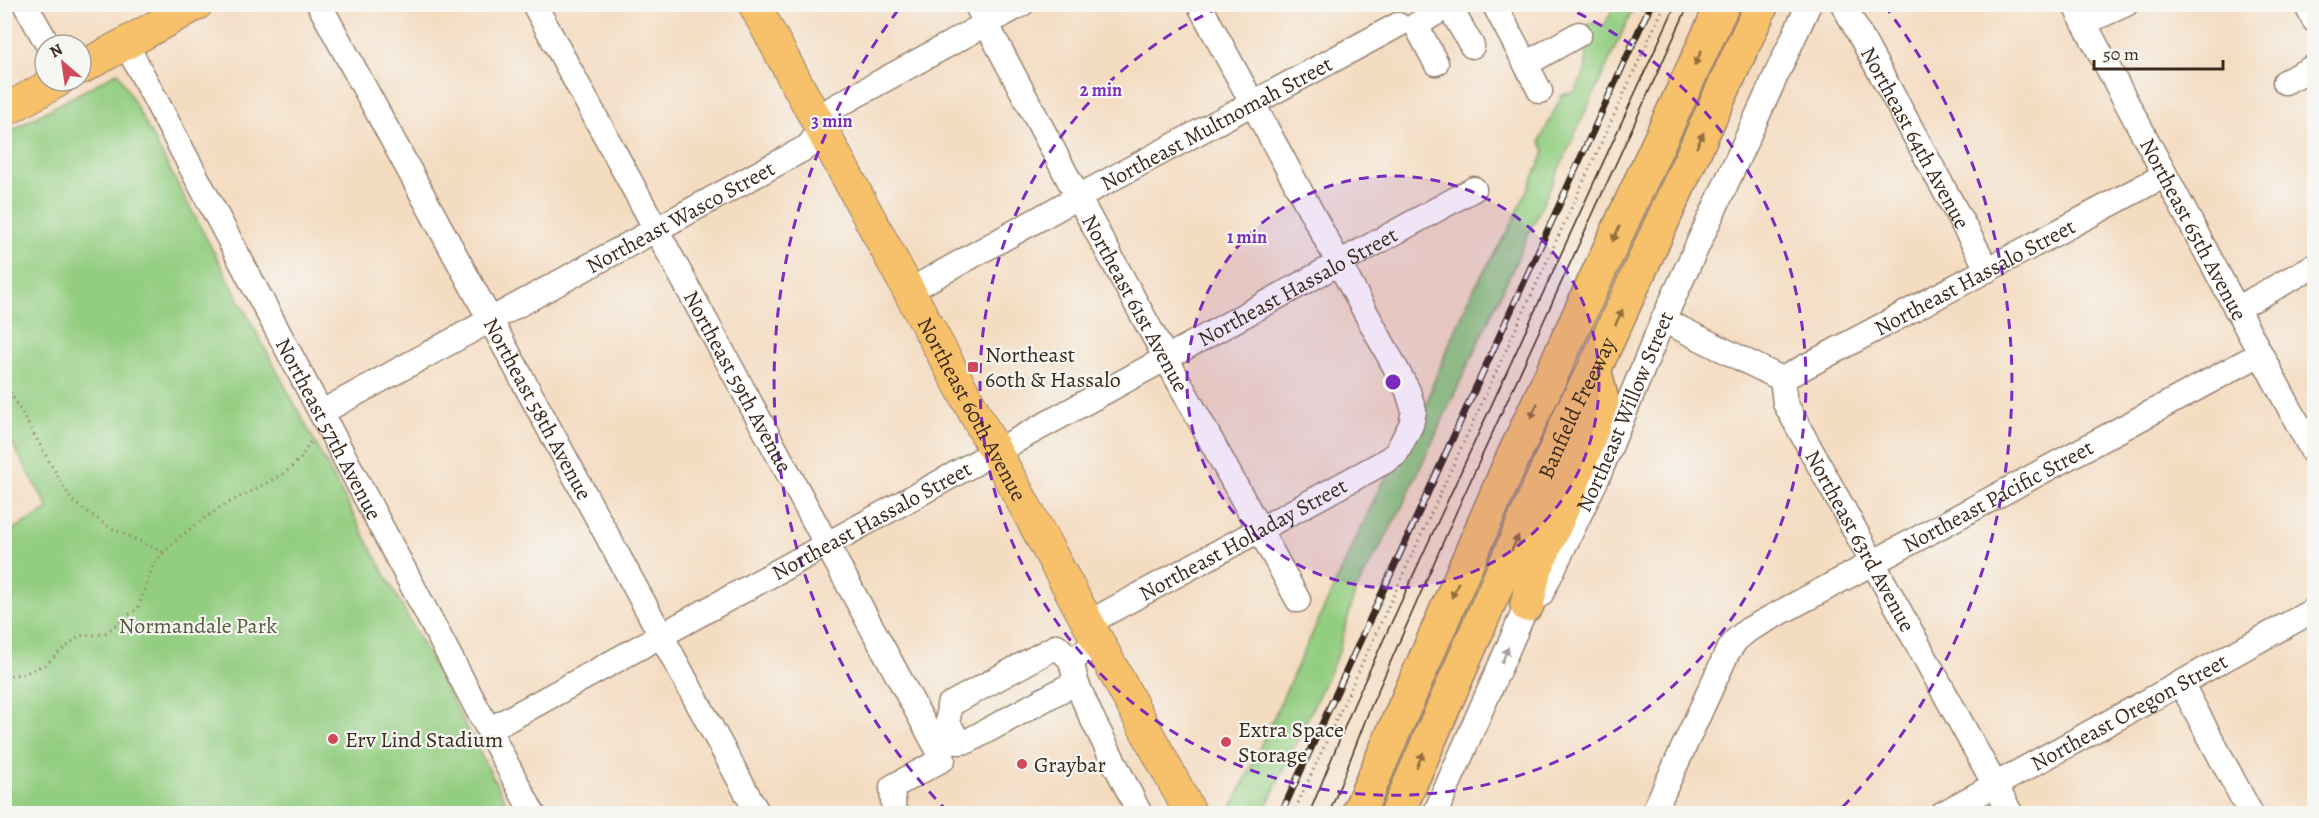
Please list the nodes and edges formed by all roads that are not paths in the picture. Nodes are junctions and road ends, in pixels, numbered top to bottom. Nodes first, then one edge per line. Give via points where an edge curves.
1 (25, 4) edge
2 (197, 4) edge
3 (319, 4) edge
4 (534, 4) edge
5 (754, 4) edge
6 (1022, 4) edge
7 (1199, 4) edge
8 (1494, 4) edge
9 (1723, 4) edge
10 (1762, 4) edge
11 (1809, 4) edge
12 (1843, 4) edge
13 (2126, 4) edge
14 (2306, 4) edge
15 (1450, 5) edge
16 (164, 12) edge
17 (981, 14) edge
18 (2079, 14) edge
19 (2314, 20) edge
20 (1398, 25) dead end
21 (41, 33) edge
22 (1579, 34) dead end
23 (126, 44) junction
24 (1472, 46) dead end
25 (93, 62) edge
26 (1436, 63) dead end
27 (1526, 64) junction
28 (2314, 67) edge
29 (2285, 82) dead end
30 (1540, 91) dead end
31 (36, 93) edge
32 (1252, 103) junction
33 (4, 111) edge
34 (820, 128) junction
35 (2165, 175) junction
36 (1474, 189) dead end
37 (1078, 197) junction
38 (657, 230) junction
39 (1339, 264) junction
40 (2314, 266) edge
41 (1988, 270) junction
42 (909, 291) junction
43 (2236, 309) junction
44 (1663, 320) junction
45 (489, 321) junction
46 (2260, 354) junction
47 (1167, 358) junction
48 (1594, 370) junction
49 (1782, 379) junction
50 (322, 412) junction
51 (994, 452) junction
52 (2314, 454) edge
53 (1260, 530) junction
54 (827, 544) junction
55 (1872, 563) junction
56 (1298, 600) dead end
57 (1527, 605) junction
58 (2314, 610) edge
59 (1094, 633) junction
60 (662, 635) junction
61 (1073, 671) junction
62 (2181, 683) junction
63 (489, 730) junction
64 (1996, 784) junction
65 (532, 813) edge
66 (758, 813) edge
67 (894, 813) edge
68 (1140, 813) edge
69 (1191, 813) edge
70 (1358, 813) edge
71 (1397, 813) edge
72 (1435, 813) edge
73 (1653, 813) edge
74 (1942, 813) edge
75 (2011, 813) edge
76 (2251, 813) edge

1 - 21 street
2 - 16 main road
3 - 45 street, Northeast 58th Avenue
4 - 38 street, Northeast 59th Avenue
5 - 34 main road, Northeast 60th Avenue
6 - 17 street, Northeast Wasco Street
7 - 32 street
8 - 27 street
9 -> 70 highway, Banfield Freeway via 1514,455
48 -> 10 highway, Banfield Freeway
11 - 44 street, Northeast Willow Street
12 - 41 street, Northeast 64th Avenue
13 - 18 street
14 - 19 street
15 - 24 street
15 - 26 street via 1416,25
16 - 23 main road
17 - 34 street, Northeast Wasco Street via 833,108
17 - 37 street, Northeast 61st Avenue
18 - 35 street, Northeast 65th Avenue
20 - 32 street, Northeast Multnomah Street
22 - 27 street
23 - 25 main road
23 - 50 street, Northeast 57th Avenue
27 - 30 street
28 - 29 street
31 - 33 main road
32 - 37 street, Northeast Multnomah Street
32 - 39 street
34 - 38 street, Northeast Wasco Street via 808,146
34 - 42 main road, Northeast 60th Avenue
35 - 41 street, Northeast Hassalo Street
35 - 43 street, Northeast 65th Avenue
36 - 39 street, Northeast Hassalo Street
37 - 42 street, Northeast Multnomah Street
37 - 47 street, Northeast 61st Avenue
38 - 45 street, Northeast Wasco Street
38 - 54 street, Northeast 59th Avenue
39 - 47 street, Northeast Hassalo Street
39 - 53 street, Northeast Holladay Street via 1408,391 1414,411 1411,425 1396,454
40 - 43 street
41 - 49 street, Northeast Hassalo Street
42 - 51 main road, Northeast 60th Avenue
43 - 46 street, Northeast 65th Avenue
44 - 49 street
44 - 57 street, Northeast Willow Street via 1598,476 1540,594
45 - 50 street, Northeast Wasco Street
45 - 60 street, Northeast 58th Avenue
46 - 52 street, Northeast 65th Avenue
46 - 55 street, Northeast Pacific Street
47 - 51 street, Northeast Hassalo Street
47 - 53 street, Northeast 61st Avenue
48 - 57 highway via 1602,402 1534,572
71 -> 48 highway, Banfield Freeway
49 - 55 street, Northeast 63rd Avenue via 1785,403
50 - 63 street, Northeast 57th Avenue
51 - 54 street, Northeast Hassalo Street
51 - 59 main road, Northeast 60th Avenue
53 - 56 street, Northeast 61st Avenue
53 - 59 street, Northeast Holladay Street
54 - 60 street, Northeast Hassalo Street
54 - 67 street, Northeast 59th Avenue via 943,759 892,787
55 - 64 street, Northeast 63rd Avenue
55 - 73 street, Northeast Pacific Street via 1736,640 1726,653
72 -> 57 street, Northeast Willow Street
58 - 62 street, Northeast Oregon Street
59 - 61 street, Northeast Holladay Street
59 - 69 main road, Northeast 60th Avenue
60 - 63 street, Northeast Hassalo Street
60 - 66 street, Northeast 58th Avenue
61 - 61 street, Northeast Holladay Street via 1057,646 949,705 948,723 959,742 968,741
61 - 68 street
62 - 64 street, Northeast Oregon Street
62 - 76 street
63 - 65 street, Northeast 57th Avenue
64 - 74 street, Northeast Oregon Street
64 - 75 street, Northeast 63rd Avenue

